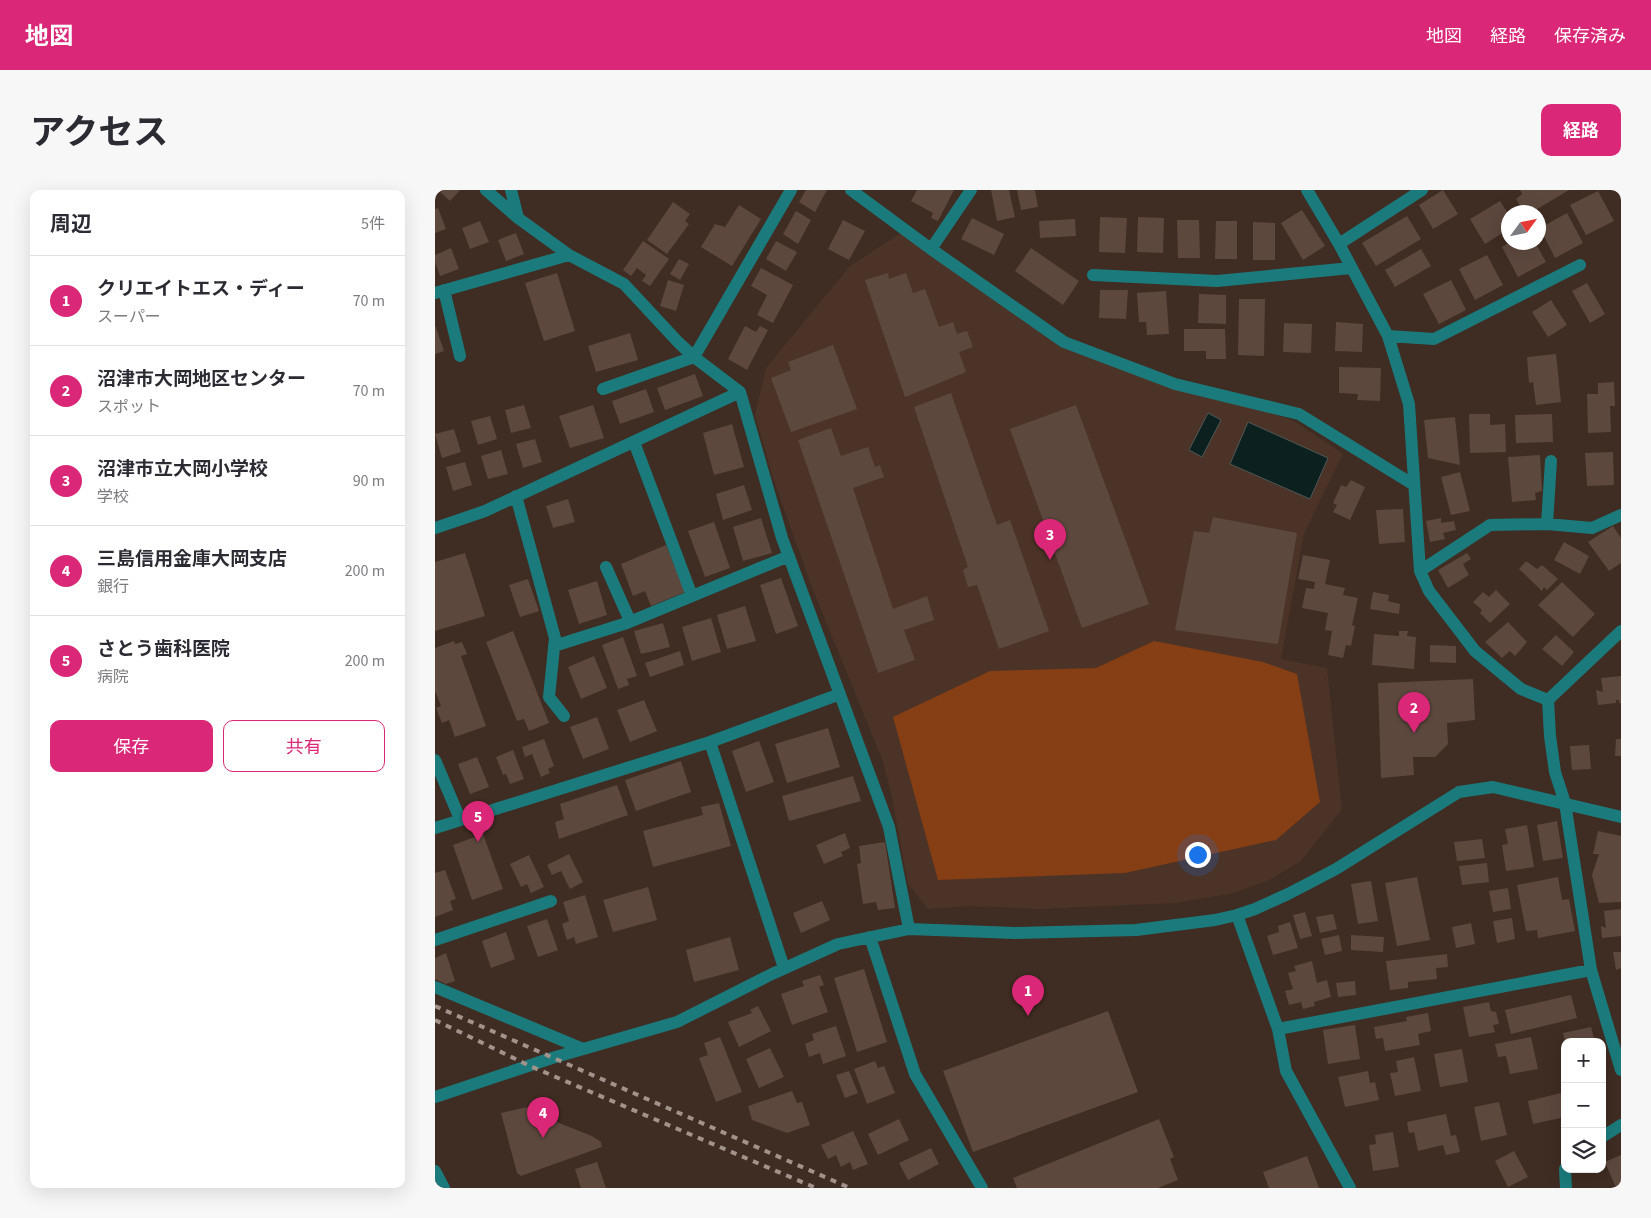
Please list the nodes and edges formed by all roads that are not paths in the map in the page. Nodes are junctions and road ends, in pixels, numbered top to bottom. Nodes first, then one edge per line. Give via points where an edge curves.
1 (486, 190) edge
2 (511, 190) edge
3 (791, 190) edge
4 (851, 190) edge
5 (971, 190) edge
6 (1307, 190) edge
7 (1422, 190) edge
8 (518, 218) junction
9 (1339, 244) junction
10 (931, 249) junction
11 (569, 254) junction
12 (1580, 265) dead end
13 (1351, 268) junction
14 (1093, 275) dead end
15 (439, 291) edge
16 (1388, 336) junction
17 (459, 356) dead end
18 (694, 357) junction
19 (603, 389) dead end
20 (740, 392) junction
21 (634, 442) junction
22 (1551, 461) dead end
23 (1413, 485) junction
24 (516, 496) junction
25 (1621, 515) edge
26 (1547, 524) junction
27 (435, 528) edge
28 (789, 556) junction
29 (606, 567) dead end
30 (1421, 571) junction
31 (692, 596) junction
32 (630, 621) junction
33 (1621, 632) edge
34 (554, 646) junction
35 (840, 694) junction
36 (1548, 700) junction
37 (564, 716) dead end
38 (710, 742) junction
39 (435, 760) edge
40 (1565, 803) junction
41 (1621, 817) edge
42 (460, 819) junction
43 (435, 828) edge
44 (551, 901) dead end
45 (1237, 915) junction
46 (909, 929) junction
47 (871, 937) junction
48 (435, 940) edge
49 (784, 968) junction
50 (1591, 970) junction
51 (435, 987) edge
52 (1278, 1029) junction
53 (583, 1049) junction
54 (1621, 1070) edge
55 (435, 1097) edge
56 (1621, 1125) edge
57 (1606, 1134) edge
58 (435, 1171) edge
59 (1565, 1173) edge
60 (444, 1188) edge
61 (982, 1188) edge
62 (1350, 1188) edge
63 (1566, 1188) edge

1 - 8 street
2 - 8 street
3 - 18 street
4 - 10 street
5 - 10 street
6 - 9 street
7 - 9 street
8 - 11 street
9 - 13 street
10 - 23 street via 1064,342 1175,384 1299,414
11 - 15 street
11 - 18 street via 624,284
12 - 16 street via 1434,339
13 - 14 street via 1217,282
13 - 16 street
15 - 17 street
16 - 23 street via 1409,404
18 - 19 street
18 - 20 street
20 - 21 street
20 - 28 street
21 - 24 street
21 - 31 street
22 - 26 street
23 - 30 street
24 - 27 street via 485,511
24 - 34 street via 555,638
25 - 26 street via 1592,528
26 - 30 street via 1490,525
28 - 31 street
28 - 35 street
29 - 32 street
30 - 36 street via 1429,591 1475,651 1521,688
31 - 32 street
32 - 34 street
33 - 36 street
34 - 37 street via 549,697
35 - 38 street
35 - 46 street via 889,827
36 - 40 street via 1555,772
38 - 42 street
38 - 49 street
39 - 42 street
40 - 41 street
40 - 45 street via 1493,787 1459,792 1336,868 1288,894
40 - 50 street
42 - 43 street
44 - 48 street
45 - 46 street via 1136,930 1015,933
45 - 52 street
46 - 47 street
47 - 49 street via 838,944
47 - 61 street via 915,1074
49 - 53 street via 677,1022
50 - 52 street
50 - 54 street
51 - 53 street
52 - 62 street via 1286,1071
53 - 55 street
56 - 57 street
58 - 60 street
59 - 63 street

